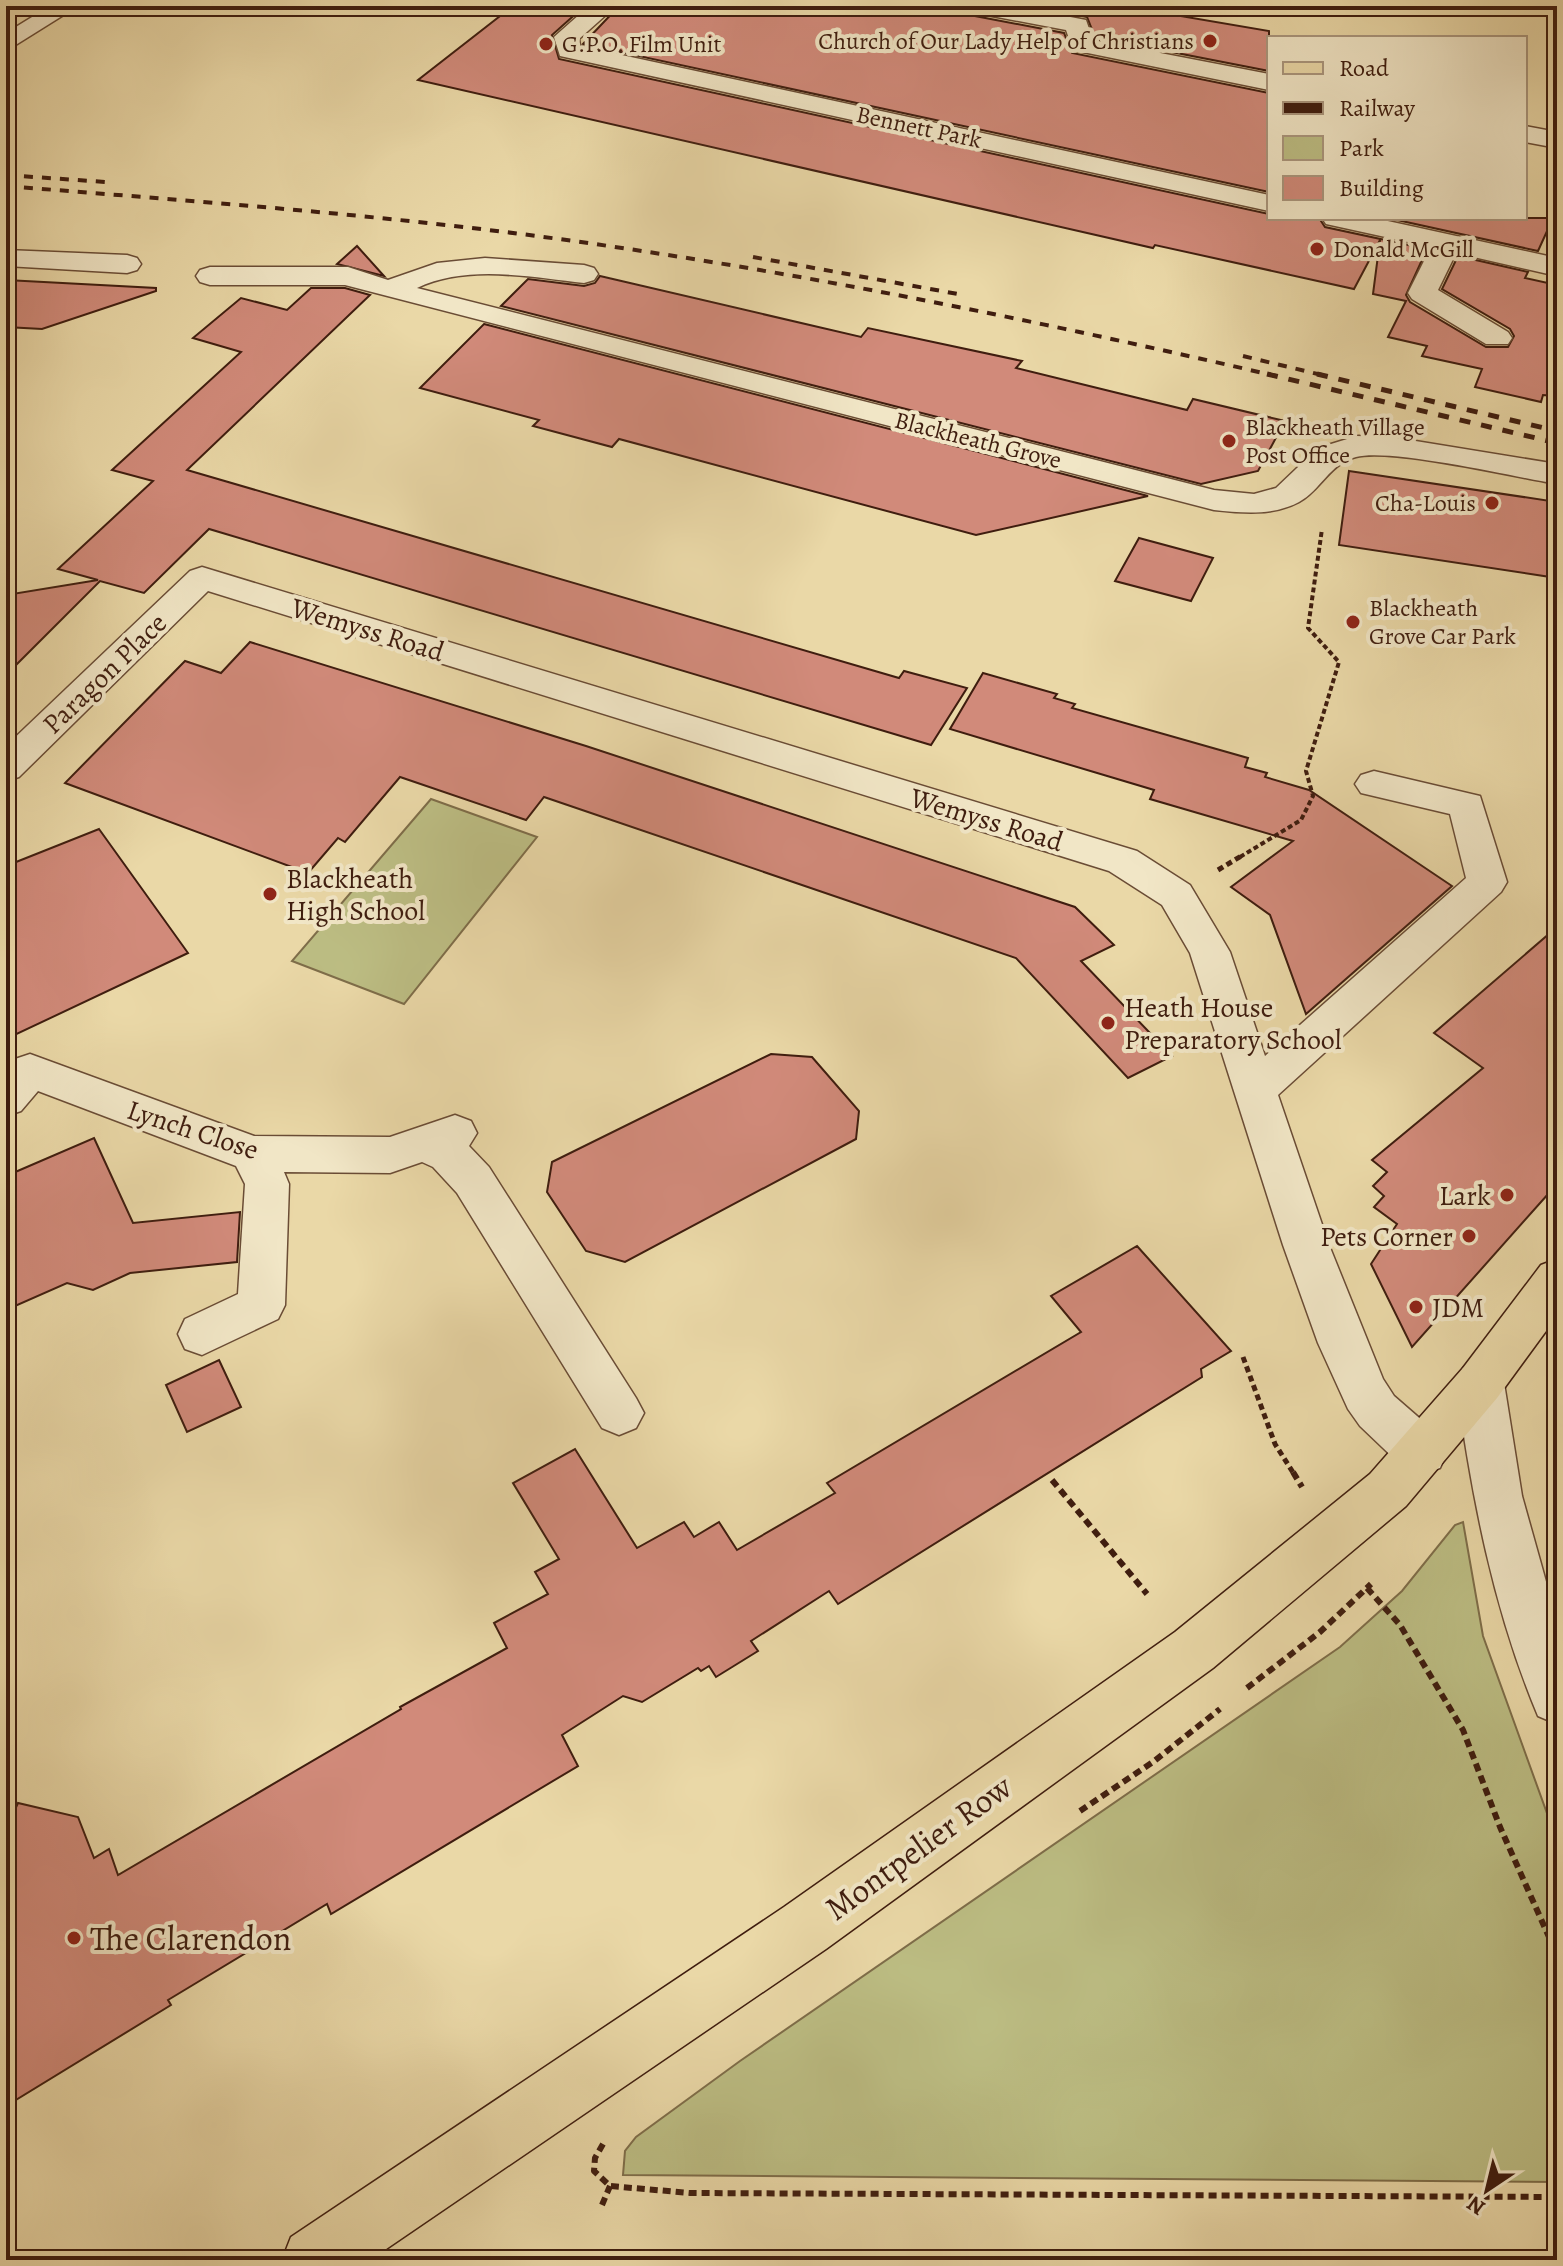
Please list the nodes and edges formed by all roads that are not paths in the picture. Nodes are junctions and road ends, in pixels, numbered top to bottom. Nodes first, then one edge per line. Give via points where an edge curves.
1 (66, 6) edge
2 (604, 6) edge
3 (976, 6) edge
4 (6, 44) edge
5 (1267, 82) edge
6 (1527, 134) edge
7 (1557, 140) edge
8 (1267, 203) edge
9 (1345, 220) edge
10 (1447, 243) junction
11 (6, 258) edge
12 (127, 264) dead end
13 (1557, 267) edge
14 (584, 274) dead end
15 (210, 276) dead end
16 (390, 290) junction
17 (1497, 338) dead end
18 (1557, 474) edge
19 (202, 578) joint
20 (6, 768) edge
21 (1374, 784) dead end
22 (18, 1085) edge
23 (1254, 1091) junction
24 (253, 1154) junction
25 (1557, 1279) edge
26 (202, 1334) dead end
27 (1480, 1383) junction
28 (619, 1413) dead end
29 (1422, 1452) junction
30 (1557, 1697) edge
31 (314, 2260) edge

1 - 4 street
2 - 8 street, Bennett Park via 566,37 569,51
3 - 5 street via 1077,25 1082,45
6 - 7 street
9 - 10 street
10 - 13 street
10 - 17 street via 1422,293
11 - 12 street
14 - 16 street via 446,267 413,276
15 - 16 street, Blackheath Grove via 348,276
16 - 18 street, Blackheath Grove via 962,422 1214,500 1254,504 1288,495 1329,455 1357,446
19 - 20 street, Paragon Place
19 - 23 street, Wemyss Road via 1123,861 1176,895 1210,952
21 - 23 street via 1467,805 1487,882
22 - 24 street, Lynch Close
23 - 29 street, Wemyss Road via 1306,1245 1365,1394
24 - 26 street via 267,1184 261,1305
24 - 28 street, Lynch Close via 390,1155 439,1138 473,1180
25 - 27 main road, Montpelier Row
27 - 29 main road, Montpelier Row
27 - 30 street via 1497,1496
29 - 31 main road, Montpelier Row via 1388,1490 1194,1650 805,1928

